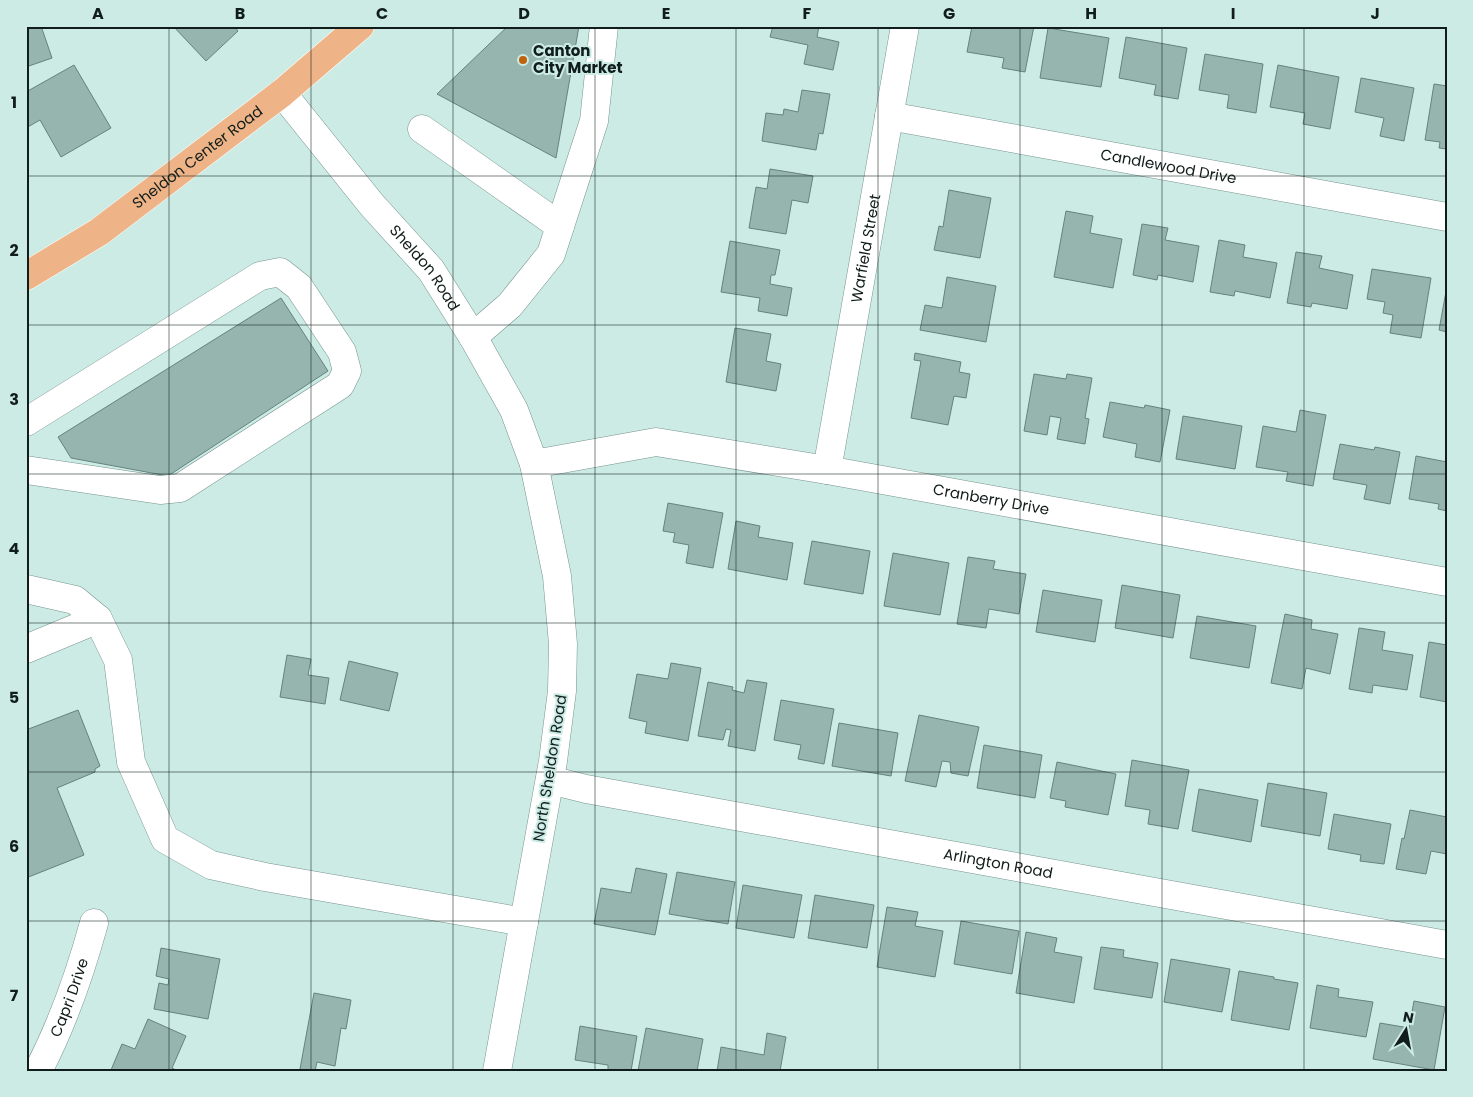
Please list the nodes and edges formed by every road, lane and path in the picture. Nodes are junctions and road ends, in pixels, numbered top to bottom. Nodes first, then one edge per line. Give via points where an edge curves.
1 (360, 26) edge
2 (604, 26) edge
3 (905, 26) edge
4 (282, 93) junction
5 (890, 116) junction
6 (422, 129) dead end
7 (1447, 217) edge
8 (560, 226) junction
9 (26, 276) edge
10 (473, 337) junction
11 (26, 422) edge
12 (534, 464) junction
13 (26, 470) edge
14 (827, 470) junction
15 (1447, 582) edge
16 (26, 588) edge
17 (98, 619) junction
18 (26, 649) edge
19 (550, 780) junction
20 (524, 922) junction
21 (94, 923) dead end
22 (1447, 945) edge
23 (38, 1071) edge
24 (497, 1071) edge

1 - 4 main road, Sheldon Center Road
2 - 8 street via 594,121
3 - 5 street, Warfield Street
4 - 9 main road, Sheldon Center Road via 99,232
4 - 10 street, Sheldon Road via 372,204 431,270
5 - 7 street, Candlewood Drive
5 - 14 street, Warfield Street
6 - 8 street
8 - 10 street via 551,254 510,305
10 - 12 street, Sheldon Road via 514,410
11 - 13 street via 260,276 280,272 299,287 342,352 347,371 340,385 180,488 160,490
12 - 14 street, Cranberry Drive via 656,442
12 - 19 street, North Sheldon Road via 557,576 563,644 562,691
14 - 15 street, Cranberry Drive
16 - 17 street via 75,600
17 - 18 street
17 - 20 street via 118,660 131,762 165,839 211,864 265,877
19 - 20 street, North Sheldon Road
19 - 22 street, Arlington Road
20 - 24 street, North Sheldon Road
21 - 23 street, Capri Drive via 63,1018

